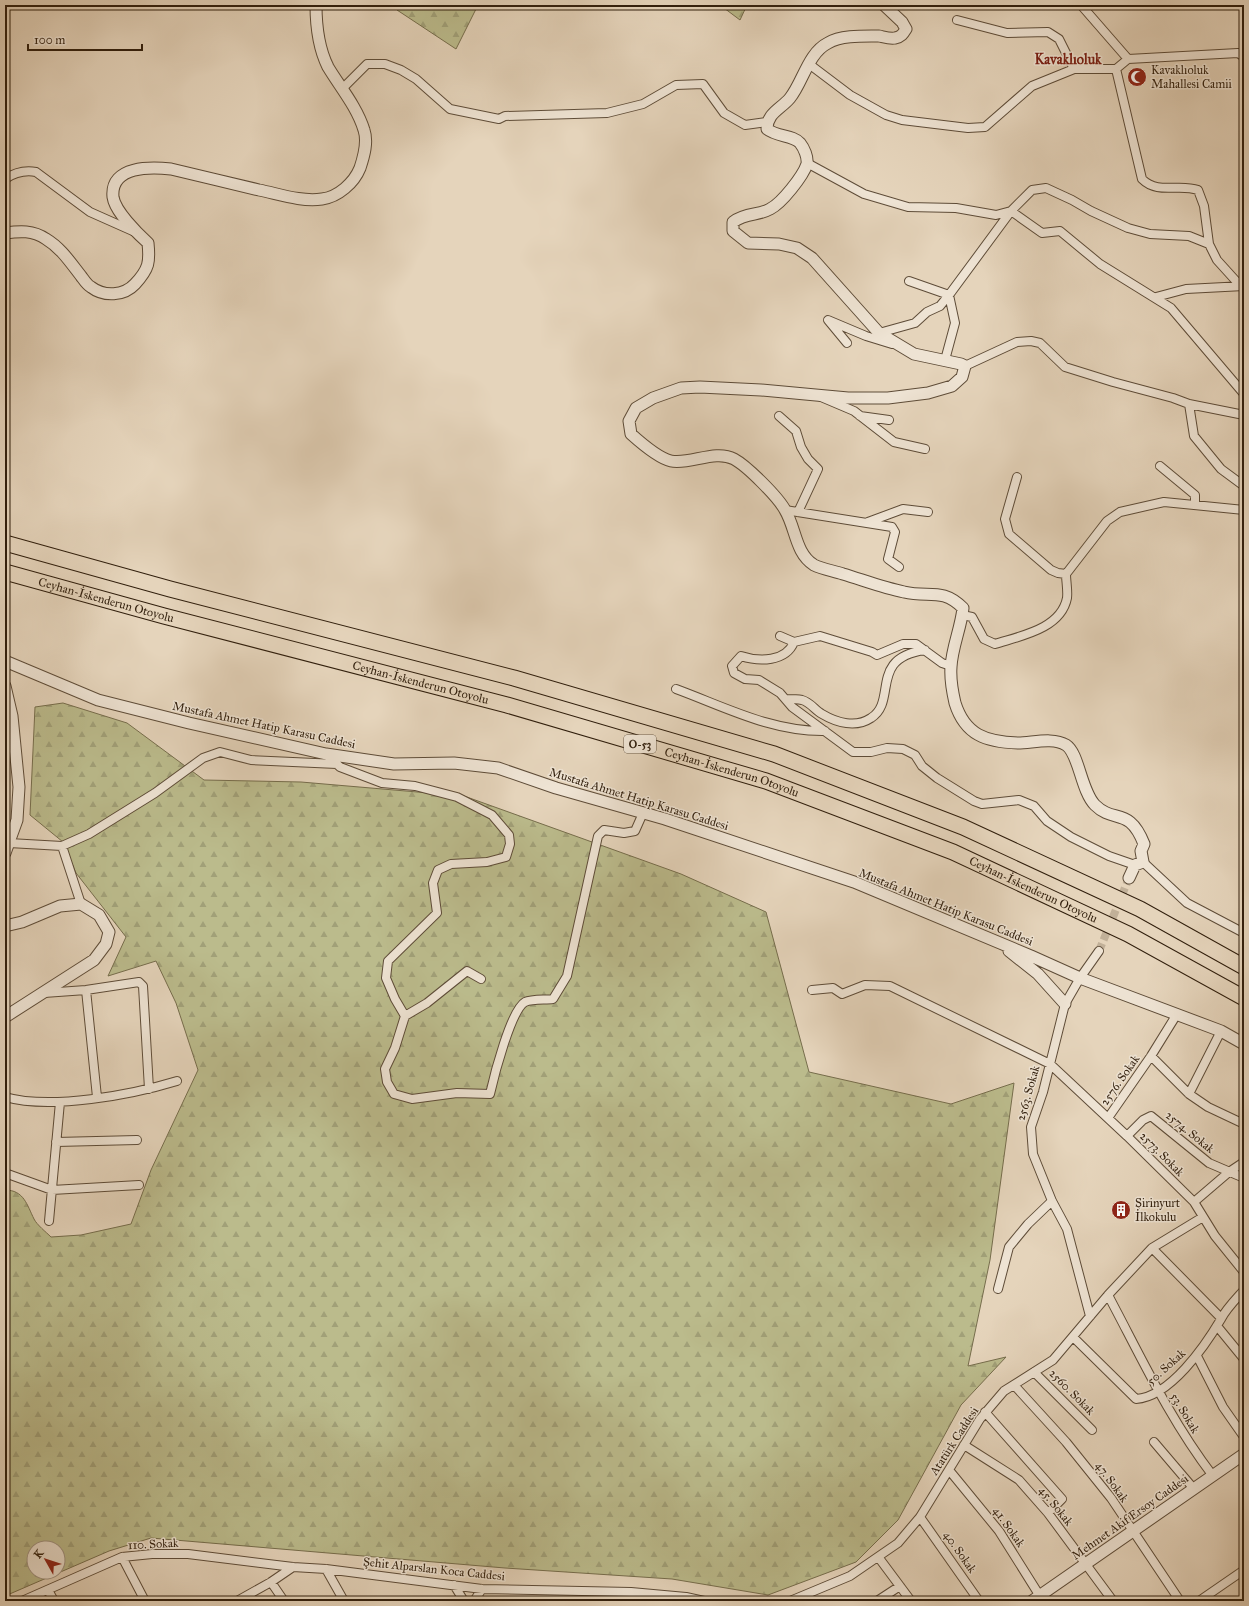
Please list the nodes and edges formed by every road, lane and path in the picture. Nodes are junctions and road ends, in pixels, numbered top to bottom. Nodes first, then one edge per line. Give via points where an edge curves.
1 (316, 5) edge
2 (884, 5) edge
3 (1081, 5) edge
4 (958, 20) dead end
5 (1244, 57) edge
6 (1128, 59) junction
7 (809, 64) junction
8 (1074, 68) junction
9 (1116, 69) junction
10 (342, 89) junction
11 (767, 122) junction
12 (807, 163) junction
13 (5, 179) edge
14 (1011, 211) junction
15 (136, 232) junction
16 (5, 233) edge
17 (1209, 244) junction
18 (909, 281) dead end
19 (1244, 286) edge
20 (949, 295) junction
21 (1156, 297) junction
22 (879, 333) junction
23 (847, 343) dead end
24 (900, 345) junction
25 (945, 360) junction
26 (965, 366) junction
27 (1244, 394) edge
28 (816, 395) junction
29 (1189, 404) junction
30 (1244, 415) edge
31 (778, 416) dead end
32 (860, 416) junction
33 (889, 420) dead end
34 (925, 449) dead end
35 (1160, 466) dead end
36 (1017, 478) dead end
37 (1244, 486) edge
38 (1195, 506) junction
39 (785, 510) junction
40 (1244, 510) edge
41 (798, 512) junction
42 (928, 512) dead end
43 (867, 522) junction
44 (5, 543) edge
45 (899, 567) dead end
46 (5, 572) edge
47 (1066, 574) junction
48 (962, 615) junction
49 (780, 636) dead end
50 (794, 642) junction
51 (925, 650) junction
52 (5, 661) edge
53 (951, 666) junction
54 (5, 688) edge
55 (676, 690) dead end
56 (786, 699) junction
57 (825, 731) junction
58 (10, 748) edge
59 (326, 754) junction
60 (337, 764) junction
61 (643, 813) junction
62 (62, 846) junction
63 (6, 848) edge
64 (1139, 864) junction
65 (1129, 878) tunnel mouth
66 (81, 904) junction
67 (5, 926) edge
68 (1244, 933) edge
69 (995, 941) junction
70 (1100, 951) tunnel mouth
71 (1244, 967) edge
72 (1080, 978) junction
73 (481, 979) dead end
74 (86, 990) junction
75 (812, 990) dead end
76 (42, 993) junction
77 (1244, 998) edge
78 (1065, 1004) junction
79 (7, 1014) edge
80 (1177, 1014) junction
81 (405, 1016) junction
82 (1221, 1031) junction
83 (1244, 1044) edge
84 (1151, 1056) junction
85 (1050, 1064) junction
86 (177, 1081) dead end
87 (149, 1090) junction
88 (1189, 1094) junction
89 (5, 1097) edge
90 (97, 1097) junction
91 (60, 1102) junction
92 (1108, 1118) junction
93 (1244, 1124) edge
94 (1127, 1136) junction
95 (137, 1140) dead end
96 (56, 1142) junction
97 (1244, 1162) edge
98 (1229, 1172) junction
99 (5, 1173) edge
100 (1244, 1178) edge
101 (139, 1185) dead end
102 (52, 1190) junction
103 (1052, 1201) junction
104 (1194, 1202) junction
105 (1203, 1217) junction
106 (49, 1221) dead end
107 (1152, 1248) junction
108 (1244, 1272) edge
109 (998, 1289) dead end
110 (1244, 1290) edge
111 (1108, 1295) junction
112 (1090, 1316) junction
113 (1219, 1322) junction
114 (1073, 1337) junction
115 (1197, 1356) junction
116 (1244, 1359) edge
117 (1034, 1372) junction
118 (1014, 1385) junction
119 (1158, 1392) junction
120 (986, 1412) junction
121 (1092, 1430) dead end
122 (1244, 1437) edge
123 (1154, 1442) dead end
124 (964, 1445) junction
125 (1244, 1456) edge
126 (949, 1470) junction
127 (1213, 1476) junction
128 (1194, 1489) junction
129 (1048, 1513) junction
130 (920, 1517) junction
131 (1132, 1532) junction
132 (122, 1558) junction
133 (879, 1558) junction
134 (1086, 1564) junction
135 (293, 1567) junction
136 (326, 1569) junction
137 (1244, 1570) edge
138 (271, 1582) junction
139 (454, 1585) junction
140 (900, 1586) junction
141 (482, 1589) junction
142 (48, 1590) junction
143 (684, 1599) edge
144 (1038, 1599) edge
145 (22, 1601) edge
146 (54, 1601) edge
147 (145, 1601) edge
148 (237, 1601) edge
149 (284, 1601) edge
150 (344, 1601) edge
151 (464, 1601) edge
152 (474, 1601) edge
153 (704, 1601) edge
154 (790, 1601) edge
155 (877, 1601) edge
156 (911, 1601) edge
157 (979, 1601) edge
158 (1113, 1601) edge
159 (1180, 1601) edge
160 (1199, 1601) edge

1 - 10 street via 317,32 321,48
2 - 7 street via 902,22 906,29 902,35 894,38 844,38 827,43
3 - 6 street
4 - 8 street via 1007,33 1048,32 1058,39
5 - 6 street via 1238,53
6 - 9 street
7 - 8 street via 850,95 886,115 902,120 968,128 984,127 1032,86
7 - 11 street via 789,99 773,112
8 - 9 street
9 - 17 street via 1142,179 1147,184 1160,188 1190,187 1198,190 1204,206
10 - 11 street via 367,64 385,64 416,79 450,109 500,119 506,116 607,113 643,104 676,85 703,84 724,113 745,125
10 - 15 street via 364,129 366,142 358,173 343,190 321,200 297,199 171,169 132,170 120,178 113,197 117,207
11 - 12 street via 767,129 774,134 800,142 806,152
12 - 14 street via 864,194 908,207 956,208 996,215
12 - 22 street via 788,194 770,210 742,216 733,222 733,231 748,243 779,244 797,248 812,258
13 - 15 street via 28,170 36,172 90,212
14 - 17 street via 1032,190 1046,188 1128,228 1150,234 1189,236
14 - 20 street
14 - 21 street via 1042,234 1060,231 1100,264
15 - 16 street via 148,243 150,260 144,274 133,287 118,294 104,294 91,287 60,249 45,238 25,231
17 - 19 street via 1217,260
18 - 20 street
19 - 21 street via 1186,289
20 - 22 street via 940,306 927,312 915,323
20 - 25 street via 955,323
21 - 27 street via 1171,308
22 - 24 street
23 - 24 street via 828,320 866,336
24 - 25 street via 914,354
25 - 26 street
26 - 28 street via 962,377 952,386 928,393 888,398
26 - 29 street via 1017,342 1031,341 1040,343 1065,367
28 - 32 street
28 - 39 street via 761,390 681,388 652,398 636,408 629,421 631,434 646,447 670,461 692,461 719,456 733,459 759,481
29 - 30 street
29 - 37 street via 1194,436 1221,469
31 - 41 street via 796,432 808,459 818,469
32 - 33 street
32 - 34 street via 894,442
35 - 38 street via 1195,495
36 - 47 street via 1006,519 1009,534 1051,570
38 - 40 street
38 - 47 street via 1164,502 1114,515 1094,536
39 - 41 street
39 - 48 street via 795,531 801,554 815,565 905,593 938,594 953,598 963,608
41 - 43 street
42 - 43 street via 903,509
43 - 45 street via 892,527 895,532 888,559
44 - 71 highway, O-53 via 170,589 514,678 774,754 970,830 1140,909
46 - 77 highway, Ceyhan-İskenderun Otoyolu / O-53 via 507,705 766,781 953,852 1128,934
47 - 48 street via 1067,598 1062,610 1051,624 1035,631 995,644 984,639 972,617
48 - 53 street
49 - 50 street
50 - 51 street via 820,636 877,655 903,644 916,644
50 - 56 street via 791,649 773,659 742,656 732,666 734,673 745,679 759,680
51 - 53 street via 942,663
51 - 56 street via 912,652 898,659 889,671 882,705 872,718 856,724 844,723 822,714 802,700
52 - 59 street, Mustafa Ahmet Hatip Karasu Caddesi via 98,700
53 - 64 street via 950,687 960,716 966,725 989,740 1066,745 1072,752 1087,792 1095,805 1134,824 1144,844
54 - 58 street via 12,716
55 - 57 street via 747,718 806,732
56 - 57 street via 792,707
57 - 64 street via 853,752 903,749 915,755 922,766 937,778 974,801 982,804 1019,800 1034,806 1046,821 1071,837 1109,856
58 - 63 street via 20,787 17,820
59 - 60 street
59 - 61 street, Mustafa Ahmet Hatip Karasu Caddesi via 394,764 454,763 498,768
60 - 62 street via 251,760 220,752 203,758 155,793 89,834
60 - 81 street via 382,783 415,786 457,797 492,815 509,835 510,844 506,856 487,862 450,864 438,870 433,883 437,913 388,961 386,978 394,999
61 - 69 street, Mustafa Ahmet Hatip Karasu Caddesi via 854,882
61 - 81 street via 635,831 624,833 604,830 598,836 567,976 553,999 526,1002 518,1010 501,1054 490,1094 457,1093 412,1099 394,1094 385,1069
62 - 63 street
62 - 66 street
64 - 65 street
64 - 68 street via 1187,903
66 - 67 street via 60,906 22,922
66 - 76 street via 99,915 109,932 106,944 94,960
69 - 72 street, Mustafa Ahmet Hatip Karasu Caddesi
69 - 78 street via 1038,974
70 - 72 street, 2563. Sokak
72 - 78 street, 2563. Sokak
72 - 80 street, Mustafa Ahmet Hatip Karasu Caddesi
73 - 81 street via 467,971 427,1003
74 - 76 street
74 - 87 street via 139,982 143,986
74 - 90 street
75 - 85 street, 2573. Sokak via 833,988 842,994 865,985 890,986
76 - 79 street
78 - 85 street, 2563. Sokak
80 - 82 street, Mustafa Ahmet Hatip Karasu Caddesi
80 - 84 street, 2576. Sokak
82 - 83 street, Mustafa Ahmet Hatip Karasu Caddesi
82 - 88 street
84 - 88 street, 2576. Sokak
84 - 92 street, 2576. Sokak
85 - 92 street, 2573. Sokak
85 - 103 street, 2563. Sokak via 1031,1127 1033,1154
86 - 87 street
87 - 90 street
88 - 93 street, 2576. Sokak via 1208,1107
89 - 91 street via 19,1101
90 - 91 street
91 - 96 street
92 - 94 street, 2573. Sokak
94 - 98 street, 2574. Sokak via 1143,1120 1151,1116 1209,1163
94 - 104 street, 2573. Sokak
95 - 96 street
96 - 102 street
97 - 98 street
98 - 100 street, 2574. Sokak
98 - 104 street
99 - 102 street
101 - 102 street
102 - 106 street
103 - 109 street via 1009,1246
103 - 112 street, 2563. Sokak via 1066,1229
104 - 105 street, 2573. Sokak
105 - 107 street, Atatürk Caddesi
105 - 108 street, 2573. Sokak
107 - 111 street, Atatürk Caddesi
107 - 113 street
110 - 113 street, 50. Sokak
111 - 112 street, Atatürk Caddesi
111 - 119 street, 53. Sokak
112 - 114 street, Atatürk Caddesi
113 - 115 street, 50. Sokak
113 - 116 street
114 - 117 street, Atatürk Caddesi via 1053,1360
114 - 119 street, 50. Sokak via 1136,1399 1147,1398
115 - 119 street, 50. Sokak
115 - 122 street via 1223,1407
117 - 118 street, Atatürk Caddesi
117 - 121 street, 2560. Sokak
118 - 120 street, Atatürk Caddesi via 1004,1391
118 - 131 street, 47. Sokak via 1066,1442 1111,1498
119 - 127 street, 53. Sokak via 1190,1446
120 - 124 street, Atatürk Caddesi
120 - 129 street via 1062,1499
123 - 128 street
124 - 126 street, Atatürk Caddesi
124 - 129 street, 45. Sokak via 1018,1480
125 - 127 street, Mehmet Akif Ersoy Caddesi
126 - 130 street, Atatürk Caddesi
126 - 144 street, 41. Sokak via 999,1531
127 - 128 street, Mehmet Akif Ersoy Caddesi
128 - 131 street, Mehmet Akif Ersoy Caddesi
129 - 134 street, 45. Sokak
130 - 133 street, Atatürk Caddesi via 898,1543
130 - 157 street, 40. Sokak
131 - 134 street, Mehmet Akif Ersoy Caddesi
131 - 159 street, 47. Sokak
132 - 135 street, 110. Sokak via 152,1554 188,1554
132 - 142 street, 110. Sokak
132 - 147 street
133 - 140 street
133 - 154 street, Atatürk Caddesi via 850,1576
134 - 144 street, Mehmet Akif Ersoy Caddesi
134 - 158 street, 45. Sokak
135 - 136 street, Şehit Alparslan Koca Caddesi
135 - 138 street
136 - 139 street, Şehit Alparslan Koca Caddesi
136 - 150 street
137 - 160 street
138 - 148 street
138 - 149 street
139 - 141 street, Şehit Alparslan Koca Caddesi
139 - 151 street
140 - 155 street
140 - 156 street
141 - 143 street, Şehit Alparslan Koca Caddesi via 631,1592
141 - 152 street
142 - 145 street, 110. Sokak
142 - 146 street
143 - 153 street

